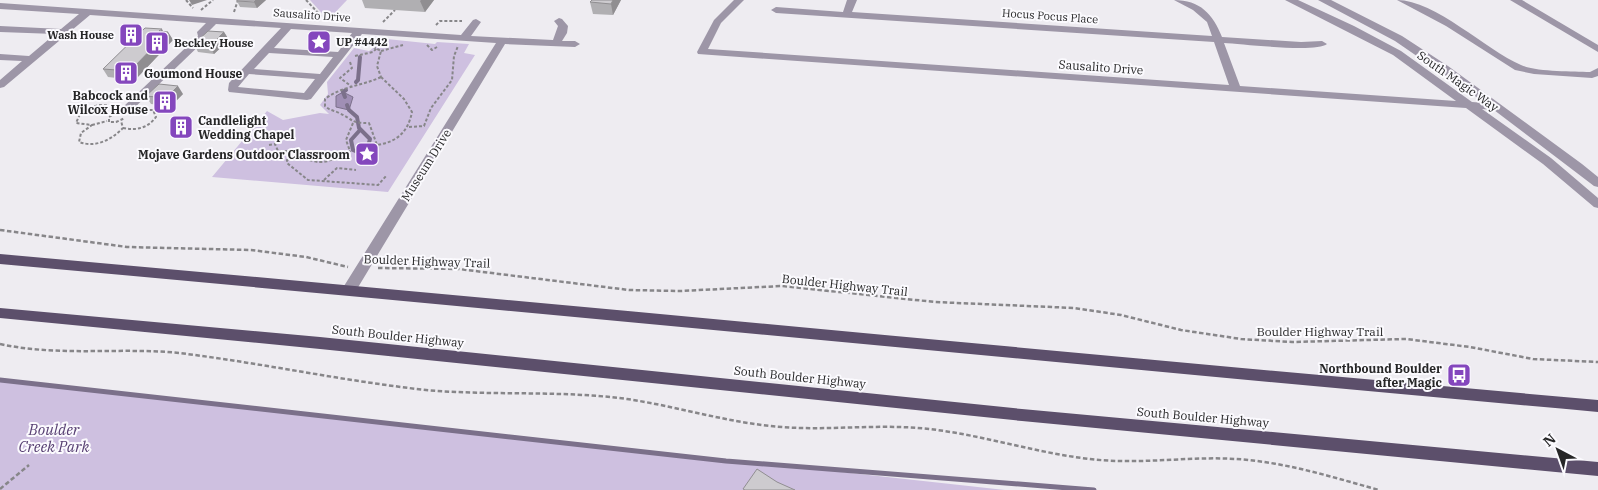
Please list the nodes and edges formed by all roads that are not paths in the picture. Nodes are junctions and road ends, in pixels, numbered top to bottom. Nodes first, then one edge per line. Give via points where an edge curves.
1 (739, 0) edge
2 (852, 0) edge
3 (1179, 0) edge
4 (1290, 0) edge
5 (1323, 0) edge
6 (1402, 0) edge
7 (1515, 0) edge
8 (0, 6) edge
9 (776, 10) dead end
10 (89, 11) junction
11 (846, 15) junction
12 (220, 21) junction
13 (559, 21) dead end
14 (476, 22) road end
15 (289, 26) junction
16 (0, 29) edge
17 (360, 30) junction
18 (64, 32) junction
19 (465, 37) junction
20 (1218, 39) junction
21 (502, 40) junction
22 (556, 43) junction
23 (575, 44) dead end
24 (1322, 44) dead end
25 (1598, 49) edge
26 (266, 50) junction
27 (341, 55) junction
28 (0, 57) edge
29 (31, 59) junction
30 (246, 70) junction
31 (1595, 73) edge
32 (324, 77) junction
33 (0, 85) edge
34 (1236, 89) junction
35 (1472, 105) junction
36 (1498, 108) junction
37 (123, 110) road end
38 (1598, 183) edge
39 (1598, 204) edge
40 (0, 259) edge
41 (349, 290) junction
42 (0, 313) edge
43 (1598, 406) edge
44 (1598, 469) edge

1 - 34 street, Sausalito Drive via 717,22 702,52
2 - 11 street
3 - 20 street via 1211,21
4 - 35 street, South Magic Way via 1397,53
5 - 36 street, South Magic Way via 1388,30
6 - 31 street via 1449,24 1519,68
7 - 25 street
8 - 10 street, Sausalito Drive
9 - 11 street, Hocus Pocus Place
10 - 12 street, Sausalito Drive
10 - 18 street
11 - 20 street, Hocus Pocus Place
12 - 15 street, Sausalito Drive
12 - 37 street via 202,32 203,37
13 - 22 street via 563,26
14 - 19 street
15 - 17 street, Sausalito Drive
15 - 26 street
16 - 18 street
17 - 19 street, Sausalito Drive
17 - 27 street
18 - 29 street
19 - 21 street, Sausalito Drive
20 - 24 street, Hocus Pocus Place
20 - 34 street
21 - 22 street, Sausalito Drive
21 - 41 street, Museum Drive
22 - 23 street, Sausalito Drive
26 - 27 street
26 - 30 street
27 - 32 street
28 - 29 street
29 - 33 street
30 - 32 street
30 - 32 street via 233,85 233,90 304,97 310,95
34 - 35 street, Sausalito Drive
35 - 36 street, Sausalito Drive
35 - 39 street, South Magic Way
36 - 38 street, South Magic Way
40 - 41 main road
41 - 43 main road
42 - 44 main road, South Boulder Highway

